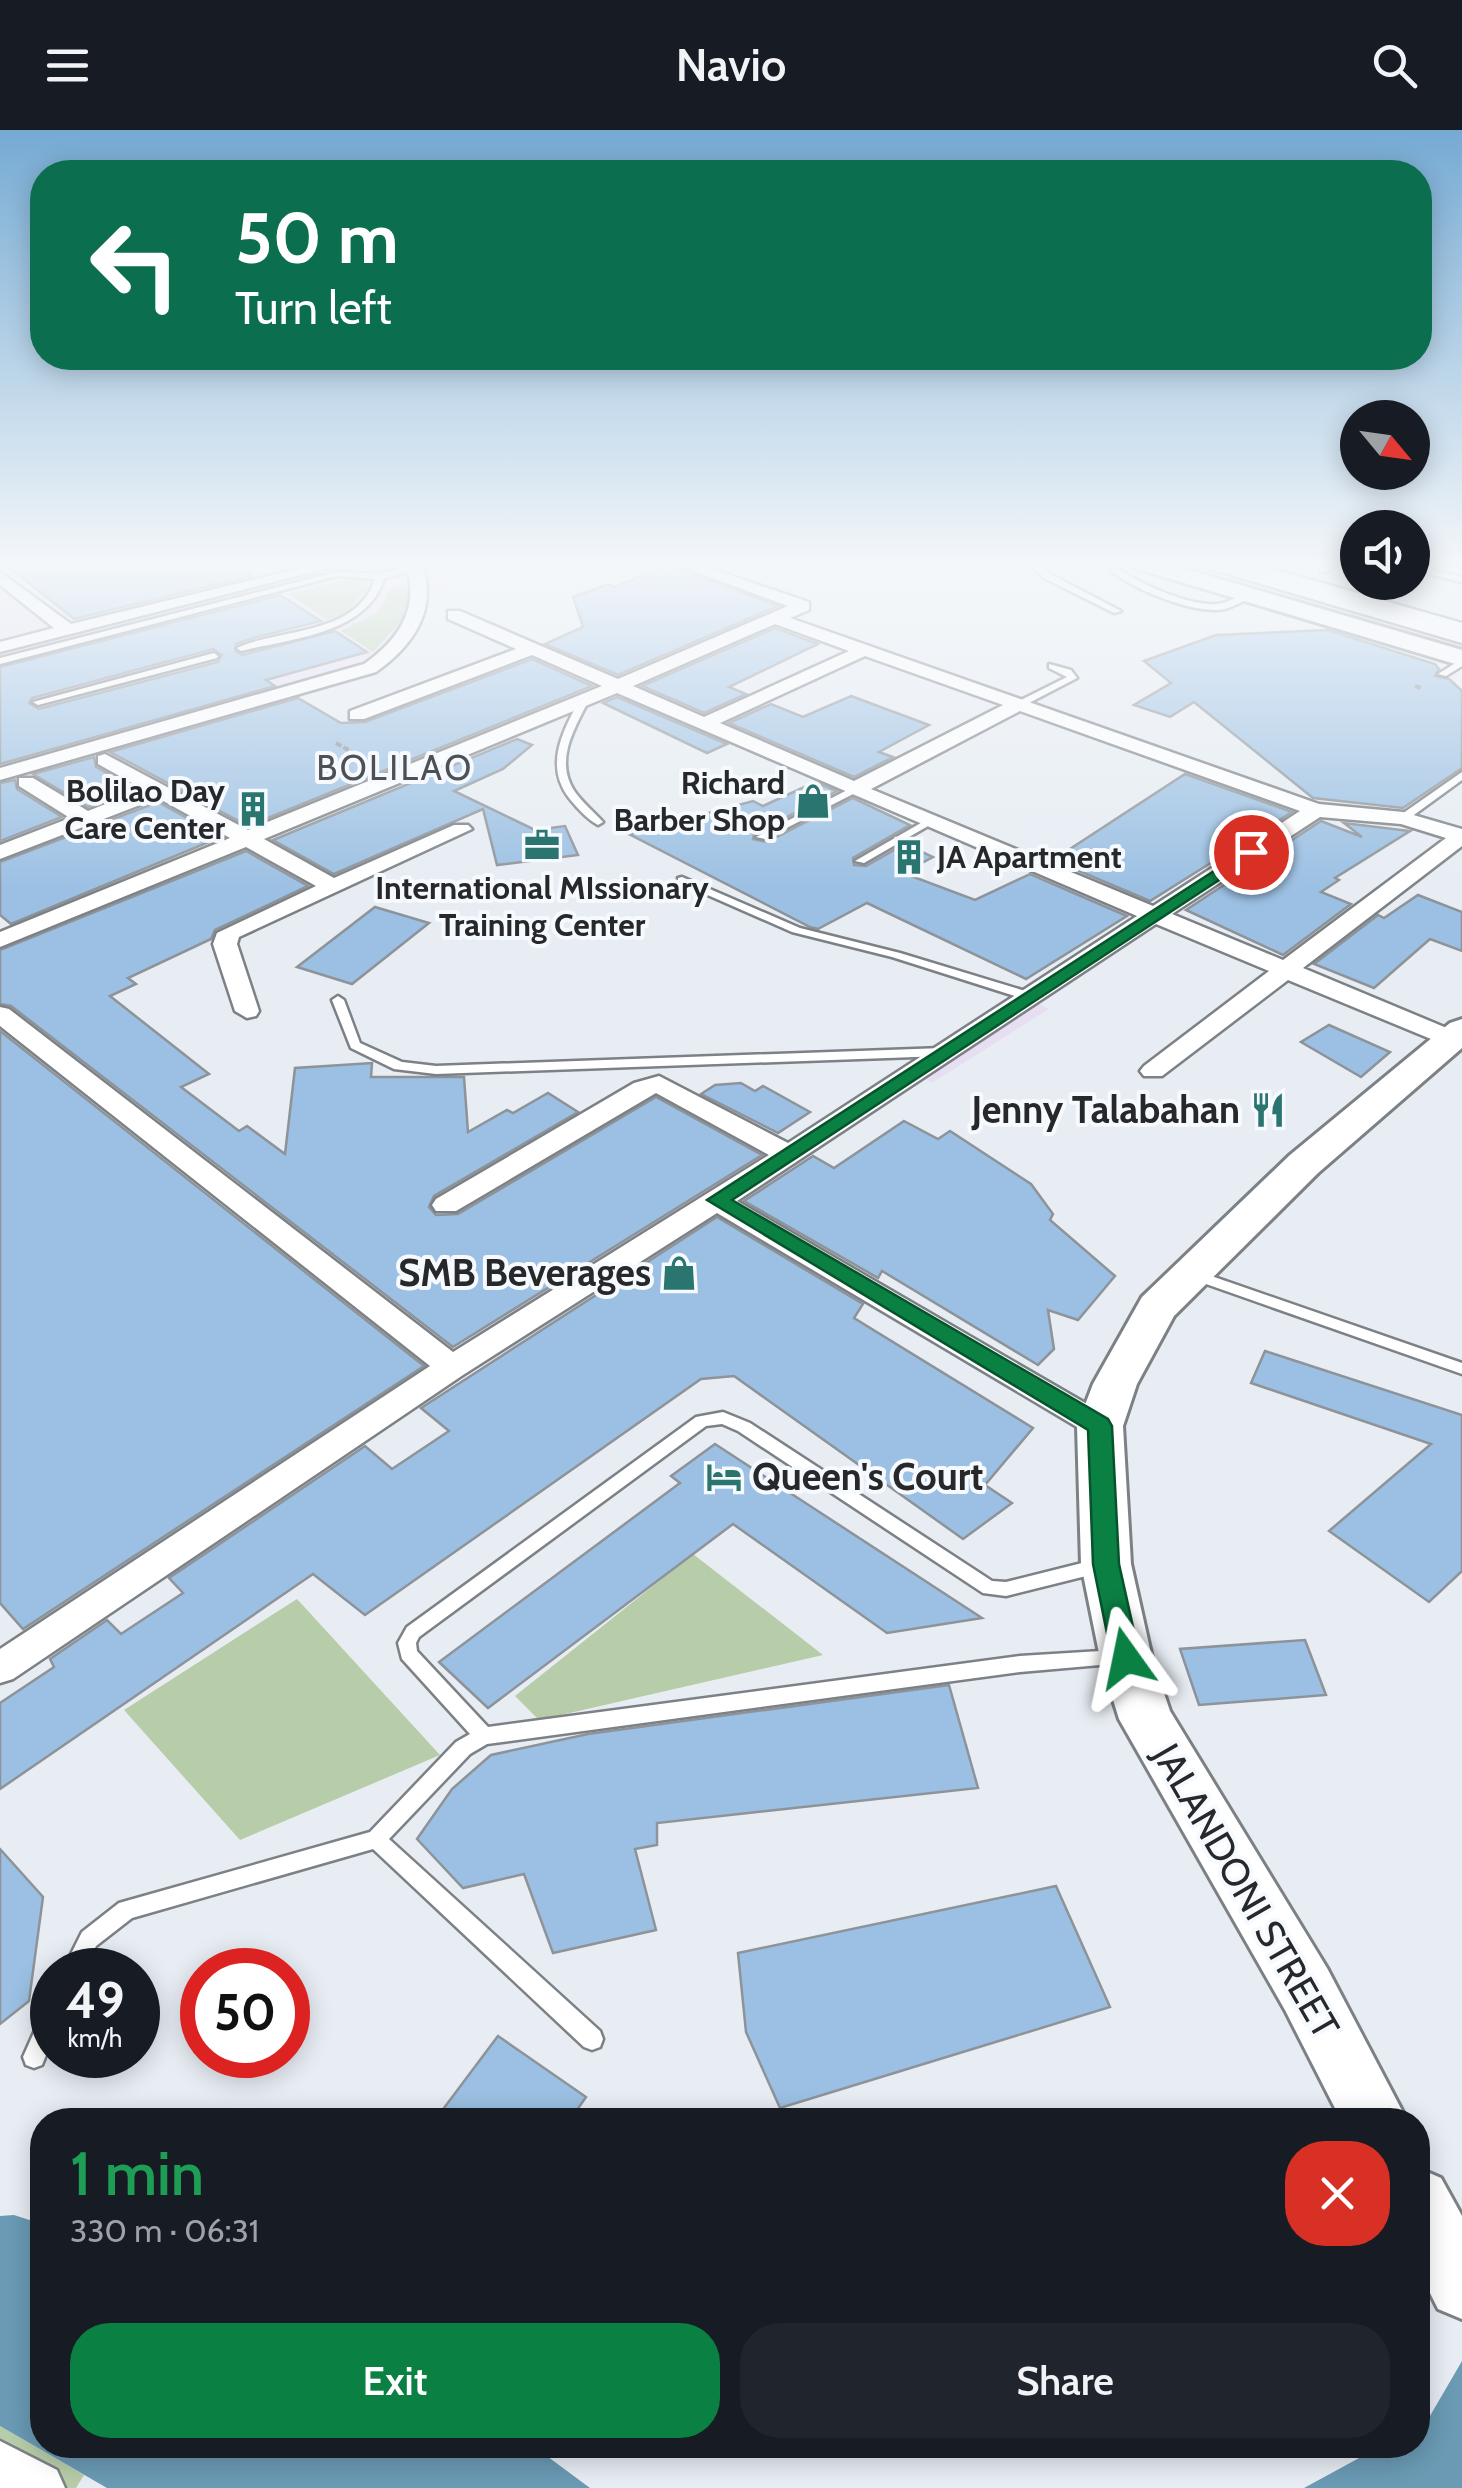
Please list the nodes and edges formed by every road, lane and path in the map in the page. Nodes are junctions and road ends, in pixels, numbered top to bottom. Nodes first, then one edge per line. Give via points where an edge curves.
1 (153, 672) edge
2 (356, 672) edge
3 (471, 672) edge
4 (586, 672) edge
5 (651, 672) edge
6 (817, 672) edge
7 (932, 672) edge
8 (1068, 672) edge
9 (618, 686) junction
10 (584, 700) junction
11 (38, 702) dead end
12 (1022, 702) junction
13 (356, 715) dead end
14 (705, 723) junction
15 (105, 760) dead end
16 (0, 774) edge
17 (1462, 776) edge
18 (26, 782) dead end
19 (855, 789) junction
20 (158, 791) junction
21 (1316, 810) junction
22 (1403, 818) junction
23 (86, 819) junction
24 (598, 822) dead end
25 (930, 822) junction
26 (461, 829) dead end
27 (1462, 836) edge
28 (761, 837) dead end
29 (245, 838) junction
30 (0, 853) edge
31 (860, 861) dead end
32 (682, 880) dead end
33 (333, 886) junction
34 (1154, 916) junction
35 (0, 940) edge
36 (1287, 970) junction
37 (1028, 996) junction
38 (338, 1000) dead end
39 (247, 1011) dead end
40 (0, 1014) edge
41 (1457, 1034) edge
42 (943, 1052) junction
43 (1153, 1071) dead end
44 (788, 1154) junction
45 (717, 1200) junction
46 (446, 1206) dead end
47 (1190, 1274) junction
48 (452, 1366) junction
49 (1462, 1369) edge
50 (1100, 1426) junction
51 (1106, 1564) junction
52 (6, 1654) edge
53 (1126, 1658) junction
54 (484, 1736) junction
55 (376, 1839) junction
56 (85, 1948) edge
57 (592, 2039) dead end
58 (1369, 2108) edge
59 (1430, 2224) edge
60 (1459, 2280) edge
61 (0, 2467) edge
62 (39, 2488) edge

1 - 11 lane
2 - 16 street
3 - 13 street
4 - 9 street
5 - 9 street
6 - 14 street
7 - 12 street
8 - 12 lane via 1072,678
9 - 10 street
9 - 14 street
10 - 24 lane via 560,753 560,772 571,799
10 - 29 street
12 - 19 street
12 - 21 street
14 - 19 street
15 - 20 street
17 - 22 lane
18 - 23 street
19 - 25 street
19 - 28 lane
20 - 23 street
20 - 29 street
21 - 22 street
21 - 34 street
22 - 27 street
23 - 30 street
25 - 31 lane
25 - 34 street
26 - 33 street
27 - 36 street
29 - 33 street
29 - 35 street
32 - 37 lane via 796,930
33 - 39 street via 229,934 225,944
34 - 36 street
34 - 37 street
36 - 41 street
36 - 43 street
37 - 42 street
38 - 42 lane via 355,1045 399,1066 436,1070
40 - 48 street
41 - 47 main road, JALANDONI STREET via 1304,1164
42 - 44 street
44 - 45 street
44 - 46 street via 659,1084
45 - 48 street
45 - 50 street
47 - 49 lane
47 - 50 main road, JALANDONI STREET via 1157,1307
48 - 52 street
50 - 51 main road, JALANDONI STREET
51 - 53 main road, JALANDONI STREET
51 - 54 lane via 990,1588 744,1427 723,1418 702,1421 406,1642 408,1654
53 - 54 lane via 1002,1666
53 - 58 main road, JALANDONI STREET via 1146,1719
54 - 55 lane via 464,1748
55 - 56 lane via 126,1910
55 - 57 lane
59 - 60 main road
61 - 62 street

